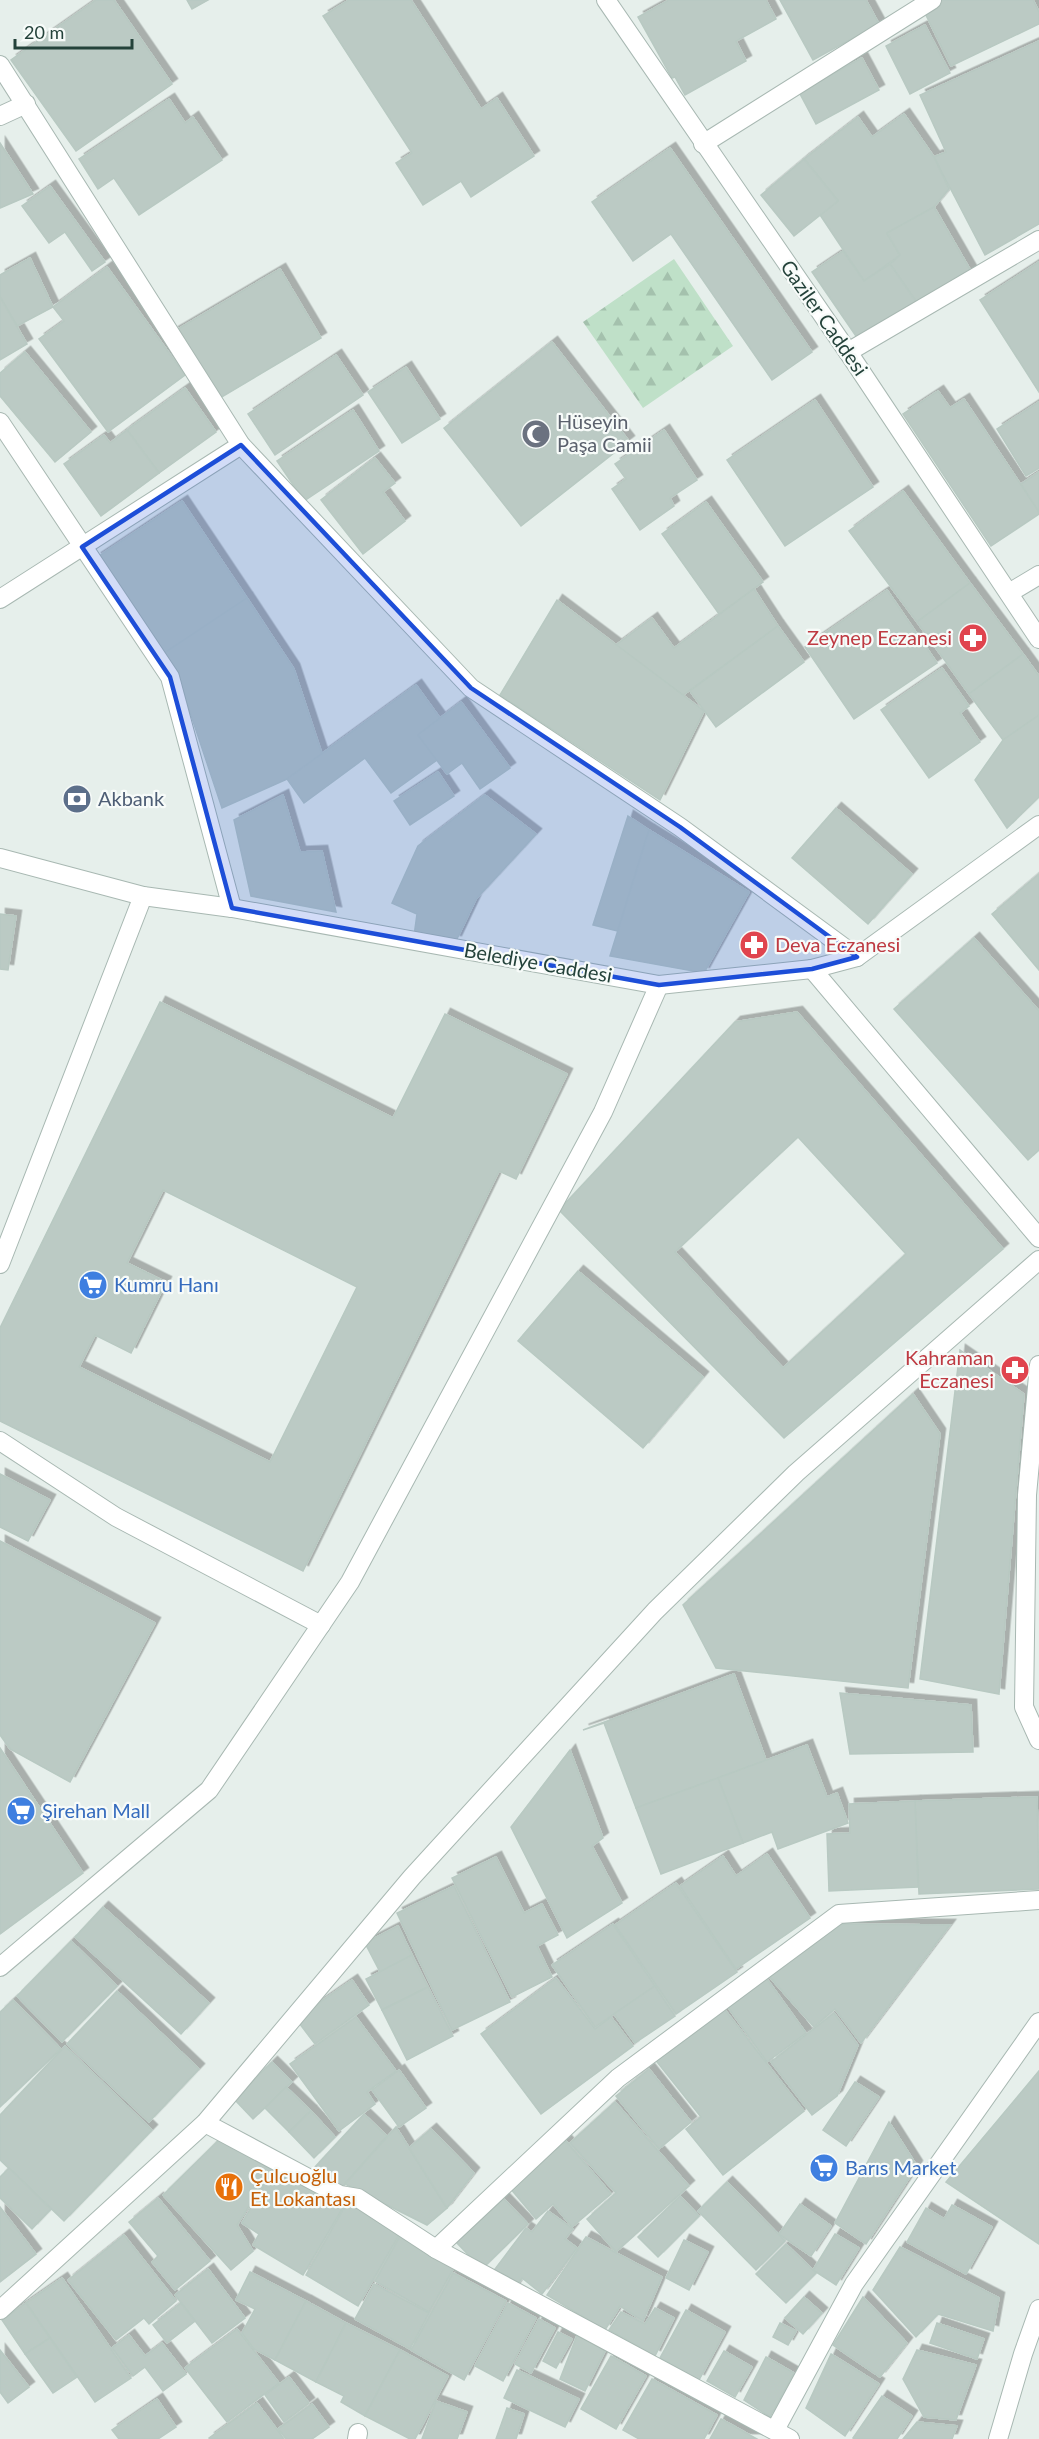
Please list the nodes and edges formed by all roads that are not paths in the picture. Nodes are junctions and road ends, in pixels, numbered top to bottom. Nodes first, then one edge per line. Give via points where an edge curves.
1 (606, 0) edge
2 (932, 0) edge
3 (0, 65) edge
4 (26, 104) junction
5 (0, 116) edge
6 (703, 144) junction
7 (1039, 240) edge
8 (848, 352) junction
9 (0, 422) edge
10 (241, 444) junction
11 (82, 547) junction
12 (1039, 575) edge
13 (1009, 593) junction
14 (0, 599) edge
15 (1039, 639) edge
16 (1039, 825) edge
17 (0, 858) edge
18 (143, 896) junction
19 (232, 908) junction
20 (857, 957) junction
21 (812, 969) junction
22 (659, 986) junction
23 (1039, 1238) edge
24 (1039, 1260) edge
25 (0, 1264) edge
26 (1039, 1365) edge
27 (0, 1441) edge
28 (321, 1625) junction
29 (1039, 1740) edge
30 (1039, 1900) edge
31 (0, 1967) edge
32 (1039, 2022) edge
33 (205, 2123) junction
34 (435, 2249) junction
35 (1039, 2309) edge
36 (0, 2310) edge
37 (782, 2435) edge
38 (998, 2439) edge

1 - 6 street, Gaziler Caddesi
2 - 6 street
3 - 4 street
4 - 5 street
4 - 10 street
6 - 8 street, Gaziler Caddesi
7 - 8 street
8 - 13 street, Gaziler Caddesi
9 - 11 street
10 - 11 street
10 - 20 street via 471,688 680,827
11 - 14 street
11 - 19 street via 170,677
12 - 13 street
13 - 15 street, Gaziler Caddesi
16 - 20 street, Belediye Caddesi
17 - 18 street, Belediye Caddesi
18 - 19 street, Belediye Caddesi
18 - 25 street
19 - 22 street, Belediye Caddesi
20 - 21 street, Belediye Caddesi
21 - 22 street, Belediye Caddesi
21 - 23 street
22 - 28 street via 603,1112 355,1572
24 - 33 street via 796,1473 655,1611 412,1877
26 - 29 street via 1027,1495 1024,1707
27 - 28 street via 116,1517
28 - 31 street via 209,1790
30 - 34 street via 839,1914 618,2078
32 - 37 street via 854,2284
33 - 34 street via 340,2195 358,2198
33 - 36 street
34 - 37 street
35 - 38 street

